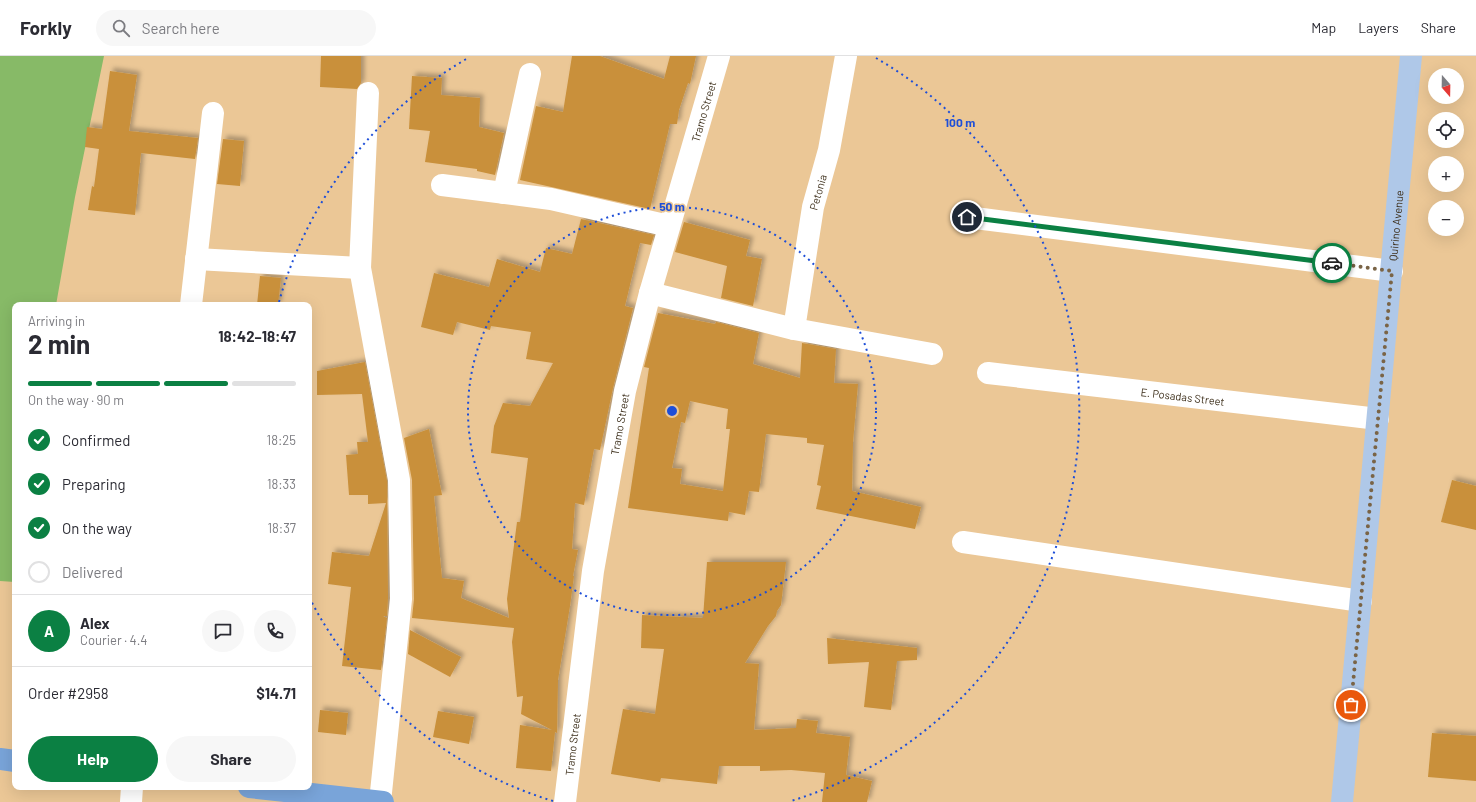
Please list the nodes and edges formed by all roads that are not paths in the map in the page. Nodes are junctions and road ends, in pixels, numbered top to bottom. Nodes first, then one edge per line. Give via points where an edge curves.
1 (719, 56) edge
2 (846, 56) edge
3 (1411, 56) edge
4 (530, 74) dead end
5 (368, 93) dead end
6 (213, 113) dead end
7 (442, 185) dead end
8 (504, 193) junction
9 (967, 217) dead end
10 (669, 226) junction
11 (196, 259) junction
12 (360, 268) junction
13 (1392, 271) junction
14 (650, 294) junction
15 (191, 302) edge
16 (794, 329) junction
17 (932, 354) dead end
18 (988, 373) dead end
19 (1378, 419) junction
20 (963, 542) dead end
21 (1361, 601) junction
22 (0, 759) edge
23 (12, 761) edge
24 (132, 790) edge
25 (275, 790) edge
26 (131, 802) edge
27 (381, 802) edge
28 (565, 802) edge
29 (1342, 802) edge

1 - 10 street, Tramo Street
2 - 16 street, Petonia via 829,150 813,207
3 - 13 main road, Quirino Avenue
4 - 8 street
5 - 12 street
6 - 11 street
7 - 8 street
8 - 10 street via 552,199
9 - 13 street
10 - 14 street, Tramo Street
11 - 12 street
11 - 15 street
12 - 27 street via 398,480 401,599
13 - 19 main road, Quirino Avenue
14 - 16 street
14 - 28 street, Tramo Street via 625,391 593,571
16 - 17 street
18 - 19 street, E. Posadas Street
19 - 21 main road, Quirino Avenue
20 - 21 street
21 - 29 main road, Quirino Avenue
22 - 23 highway
24 - 26 street
25 - 27 highway

